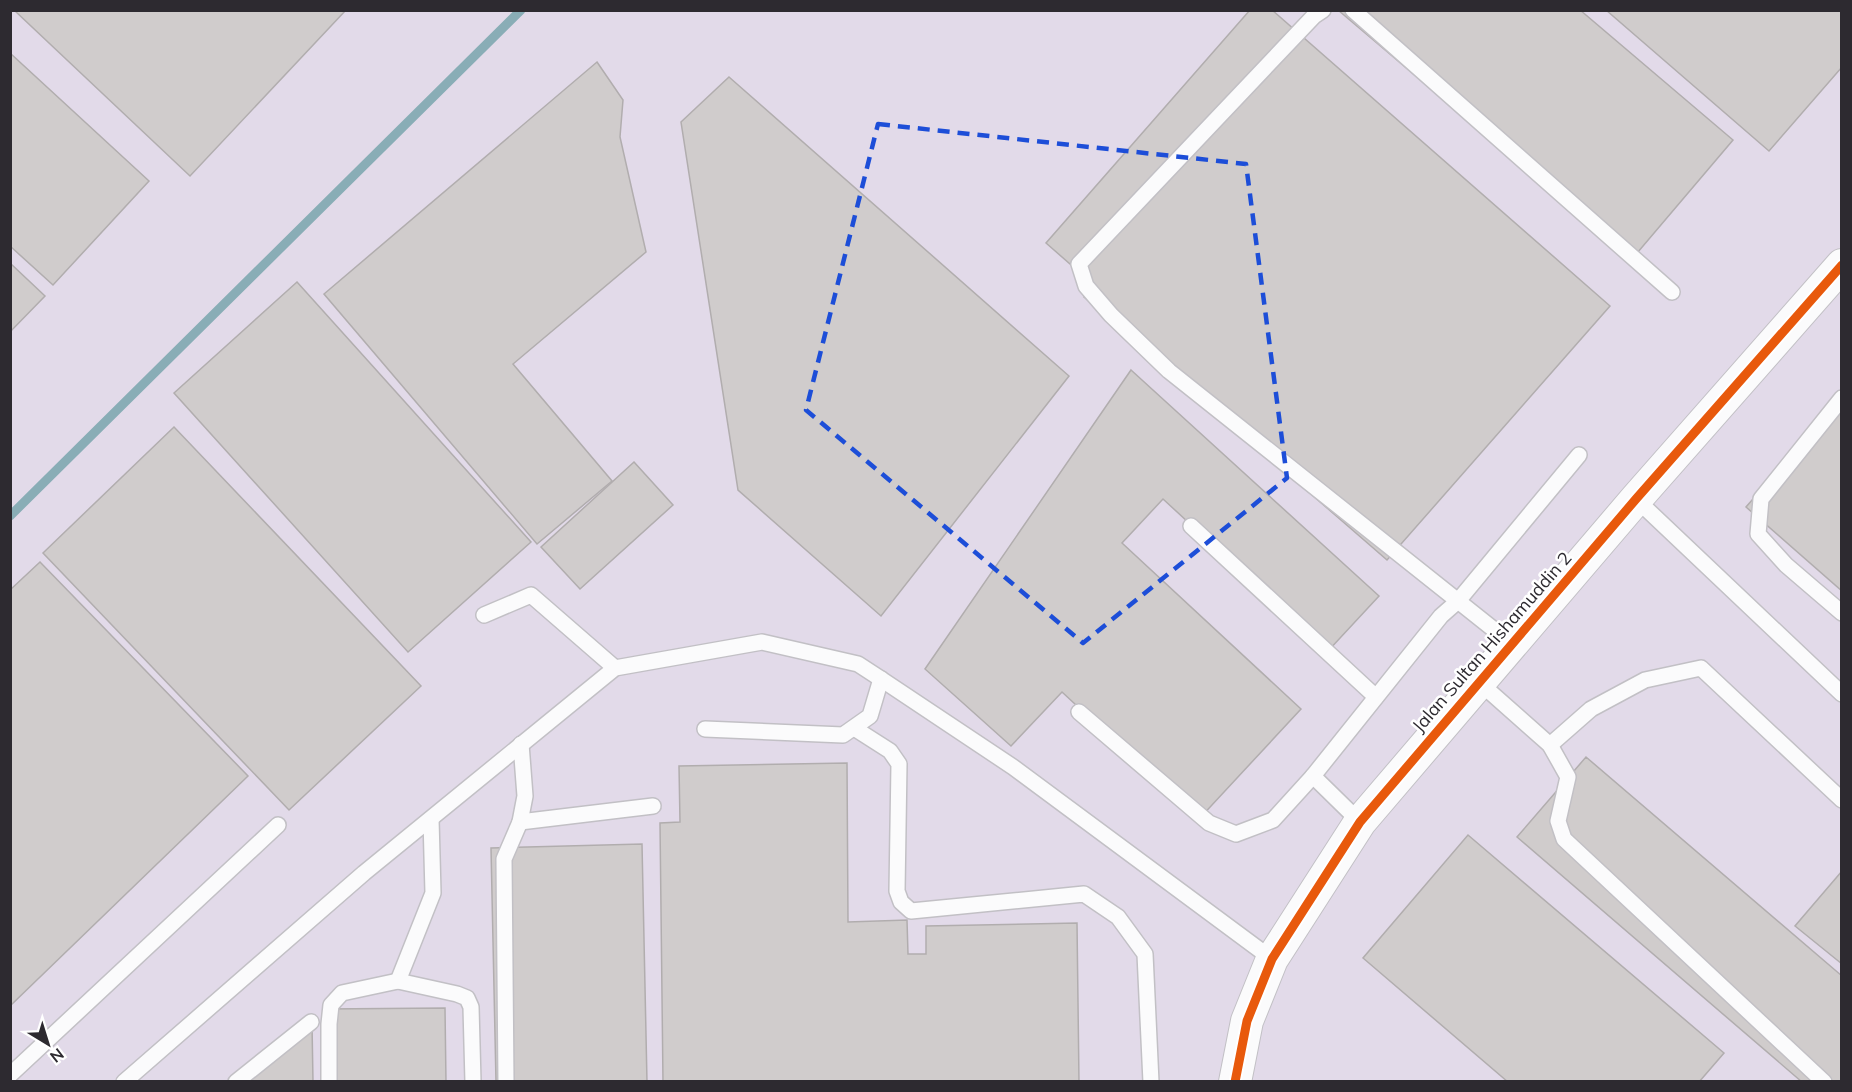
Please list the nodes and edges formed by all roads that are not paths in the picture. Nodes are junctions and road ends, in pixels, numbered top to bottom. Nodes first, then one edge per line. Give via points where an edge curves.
1 (1323, 10) edge
2 (1353, 10) edge
3 (1842, 265) edge
4 (1672, 292) dead end
5 (1842, 398) edge
6 (1579, 455) dead end
7 (1636, 499) junction
8 (1191, 526) dead end
9 (1458, 601) junction
10 (1842, 613) edge
11 (483, 615) dead end
12 (1512, 644) junction
13 (615, 668) junction
14 (881, 679) junction
15 (1480, 682) junction
16 (1842, 694) edge
17 (1376, 697) junction
18 (1079, 712) dead end
19 (854, 728) junction
20 (705, 729) dead end
21 (521, 744) junction
22 (1550, 745) junction
23 (1313, 776) junction
24 (1842, 800) edge
25 (653, 806) dead end
26 (430, 819) junction
27 (520, 822) junction
28 (1360, 822) junction
29 (278, 825) dead end
30 (1272, 959) junction
31 (398, 981) junction
32 (311, 1022) dead end
33 (10, 1075) edge
34 (124, 1082) edge
35 (236, 1082) edge
36 (329, 1082) edge
37 (473, 1082) edge
38 (506, 1082) edge
39 (1150, 1082) edge
40 (1235, 1082) edge
41 (1824, 1082) edge

1 - 9 lane via 1079,264 1086,286 1169,371
2 - 4 lane
3 - 7 street, Jalan Sultan Hishamuddin 2
5 - 10 lane via 1761,499 1758,534 1786,565
6 - 9 lane
7 - 12 street, Jalan Sultan Hishamuddin 2
7 - 16 lane
8 - 17 lane
9 - 12 lane
9 - 17 lane via 1441,616
11 - 13 lane via 531,595
12 - 15 street, Jalan Sultan Hishamuddin 2
13 - 14 lane via 762,642 858,664
13 - 21 lane
14 - 19 lane via 870,716
14 - 30 lane via 1013,767
15 - 22 lane
15 - 28 street, Jalan Sultan Hishamuddin 2
17 - 23 lane
18 - 23 lane via 1209,823 1236,834 1272,820
19 - 20 lane via 843,735
19 - 39 lane via 890,751 899,764 897,891 901,902 911,911 1084,894 1118,917 1145,954
21 - 26 lane
21 - 27 lane via 525,796
22 - 24 lane via 1592,709 1645,680 1701,668
22 - 41 lane via 1568,777 1558,821 1564,839
23 - 28 lane
25 - 27 lane
26 - 31 lane via 433,893
26 - 34 lane
27 - 38 lane via 504,859
28 - 30 street, Jalan Sultan Hishamuddin 2
29 - 33 lane
30 - 40 street, Jalan Sultan Hishamuddin 2 via 1247,1022
31 - 36 lane via 342,993 331,1005
31 - 37 lane via 467,998 471,1007
32 - 35 lane

